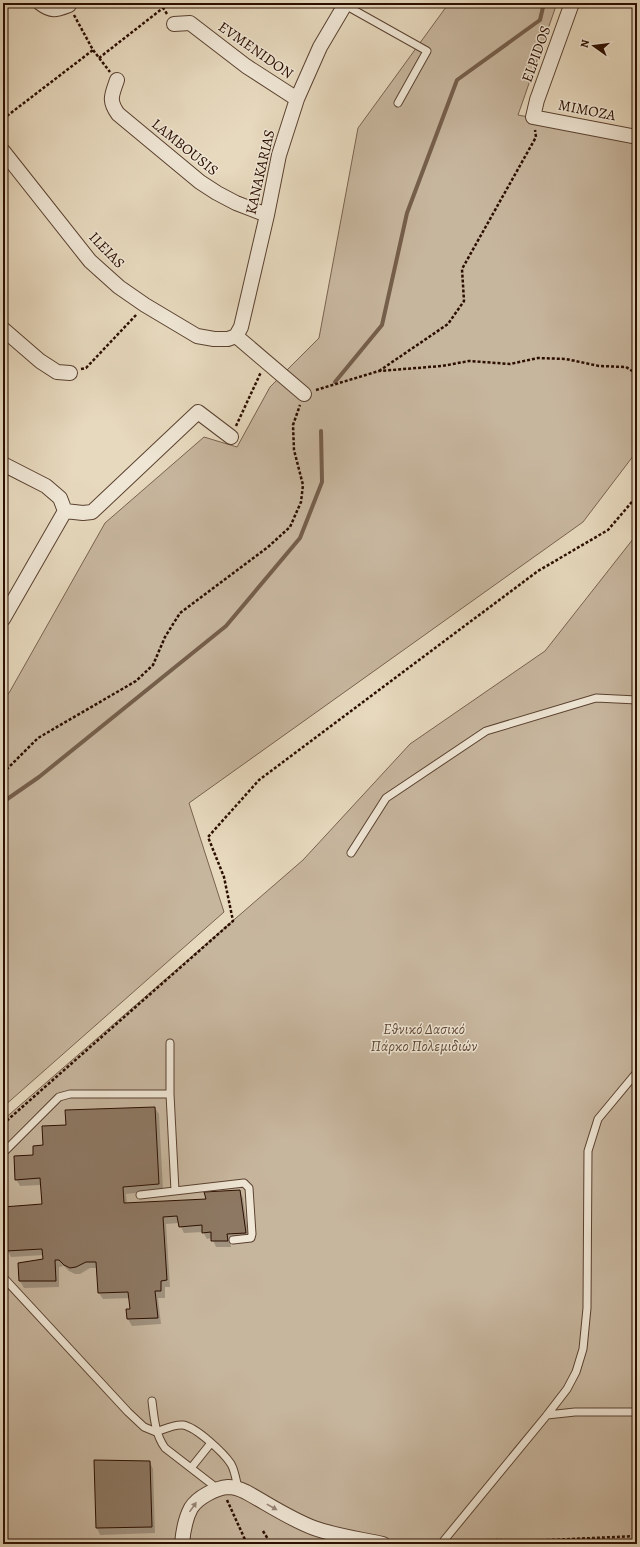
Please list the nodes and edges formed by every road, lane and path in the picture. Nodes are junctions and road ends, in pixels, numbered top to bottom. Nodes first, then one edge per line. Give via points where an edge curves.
1 (40, 3) edge
2 (572, 3) edge
3 (345, 4) edge
4 (69, 5) joint
5 (163, 8) dead end
6 (174, 24) dead end
7 (93, 50) junction
8 (99, 58) junction
9 (117, 80) joint
10 (297, 99) junction
11 (398, 103) dead end
12 (533, 117) junction
13 (3, 119) edge
14 (636, 134) edge
15 (3, 151) edge
16 (267, 215) junction
17 (145, 305) junction
18 (3, 329) edge
19 (236, 336) junction
20 (264, 366) dead end
21 (379, 371) junction
22 (70, 373) joint
23 (637, 374) edge
24 (304, 394) junction
25 (231, 437) joint
26 (3, 464) edge
27 (637, 496) edge
28 (65, 511) junction
29 (3, 619) edge
30 (637, 700) edge
31 (3, 772) edge
32 (351, 852) dead end
33 (170, 1043) dead end
34 (637, 1072) edge
35 (170, 1094) junction
36 (3, 1124) edge
37 (3, 1153) edge
38 (175, 1191) junction
39 (140, 1195) dead end
40 (233, 1240) dead end
41 (3, 1277) edge
42 (152, 1401) dead end
43 (637, 1412) edge
44 (548, 1415) junction
45 (156, 1432) junction
46 (211, 1443) junction
47 (191, 1468) junction
48 (238, 1488) junction
49 (218, 1489) junction
50 (263, 1531) dead end
51 (637, 1536) edge
52 (527, 1541) junction
53 (182, 1544) edge
54 (248, 1544) edge
55 (271, 1544) edge
56 (383, 1544) edge
57 (441, 1544) edge
58 (480, 1544) edge
59 (529, 1544) edge

1 - 4 street via 55,10
2 - 12 street, ELPIDOS
3 - 10 street, KANAKARIAS via 320,48
3 - 11 lane via 427,51
4 - 7 path
5 - 8 path
6 - 10 street, EVMENIDON via 190,23 246,66
7 - 8 path
7 - 13 path
8 - 9 path
9 - 16 street, LAMBOUSIS via 111,100 118,114 216,193
10 - 16 street, KANAKARIAS via 280,155
12 - 14 street, MIMOZA
12 - 21 path via 536,137 462,269 464,302 448,324
15 - 17 street, ILEIAS via 90,261 119,287
16 - 19 street, KANAKARIAS via 241,327
17 - 19 street, ILEIAS via 197,336 214,339
17 - 22 path via 86,368
18 - 22 street via 40,361 57,372
19 - 24 street
20 - 25 path
21 - 23 path via 469,361 510,364 538,358 626,367
21 - 24 path
24 - 31 path via 293,424 294,450 303,485 301,502 290,527 268,547 180,613 165,637 153,665 136,681 38,738
25 - 28 street via 198,412 92,512
26 - 28 street via 46,486 60,498
27 - 36 path via 608,530 538,571 259,780 208,837 224,877 233,921
28 - 29 street
30 - 32 lane via 596,698 486,731 386,798
33 - 35 lane
34 - 44 lane via 598,1119 588,1151 587,1308 583,1349 576,1372 567,1389
35 - 37 lane via 70,1094 59,1097
35 - 38 lane
38 - 39 lane
38 - 40 lane via 244,1183 247,1185 251,1238
41 - 45 lane via 128,1412 144,1427
42 - 45 lane
43 - 44 lane via 575,1412
44 - 57 lane
45 - 46 lane via 184,1425
45 - 47 lane via 165,1448
46 - 47 lane
46 - 48 lane via 232,1466
47 - 49 lane
48 - 49 street
48 -> 56 street via 314,1528
53 -> 49 street via 186,1520 192,1507 200,1498
49 - 54 path via 230,1504
50 - 55 path
51 - 52 path
52 - 58 path via 497,1540
52 - 59 path

